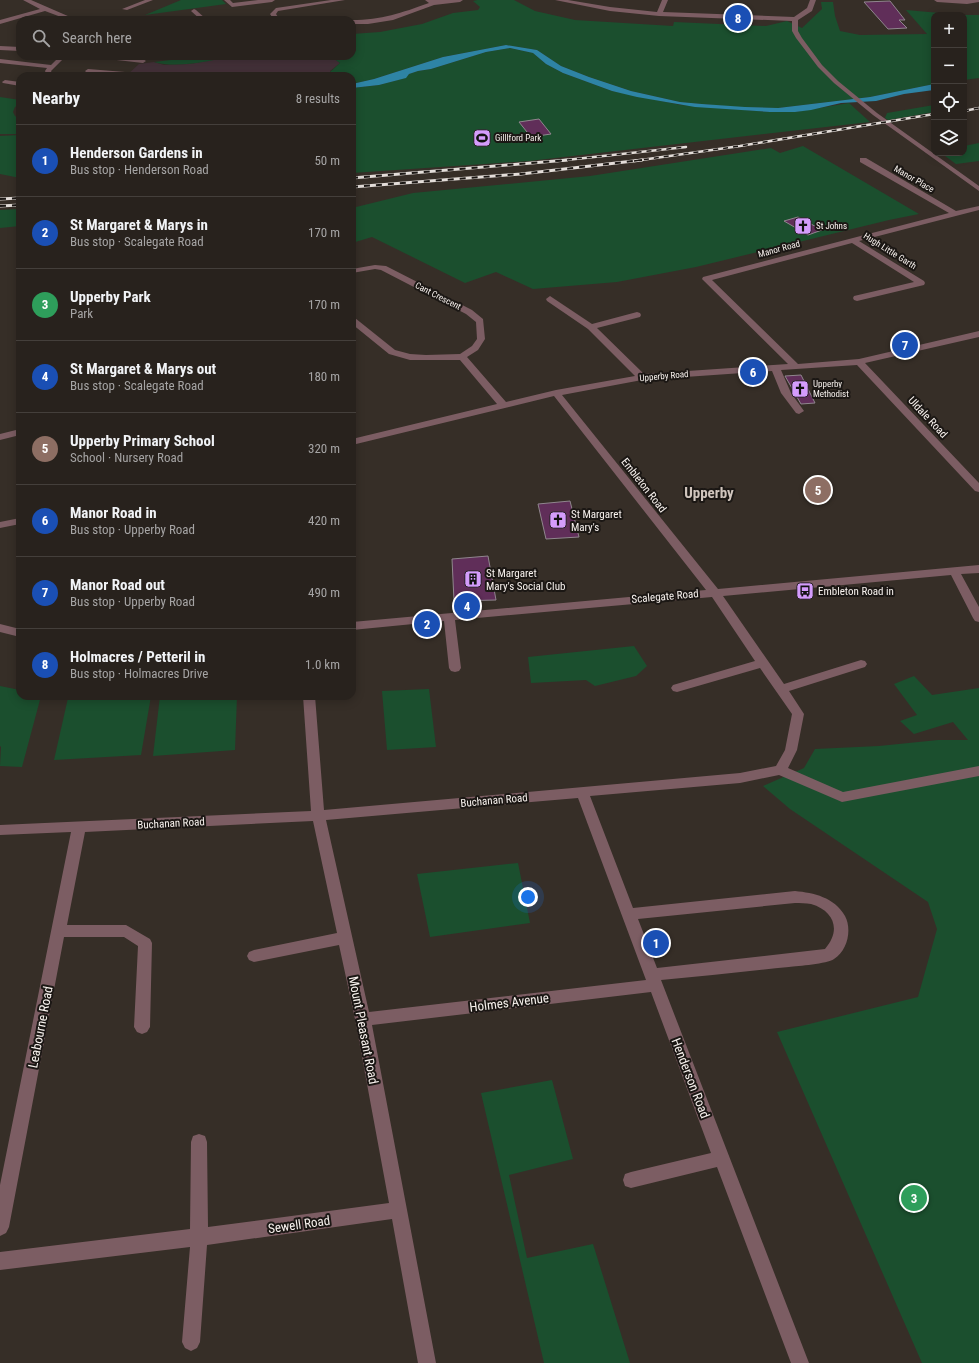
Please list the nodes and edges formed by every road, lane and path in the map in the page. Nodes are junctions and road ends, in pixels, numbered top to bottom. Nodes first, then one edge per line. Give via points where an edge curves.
1 (26, 0) edge
2 (150, 0) edge
3 (226, 0) edge
4 (272, 0) edge
5 (342, 0) edge
6 (460, 0) edge
7 (558, 0) edge
8 (665, 0) edge
9 (813, 0) edge
10 (937, 0) edge
11 (979, 0) edge
12 (431, 2) edge
13 (125, 8) dead end
14 (45, 9) junction
15 (194, 11) dead end
16 (659, 14) junction
17 (21, 16) edge
18 (63, 16) edge
19 (200, 16) edge
20 (274, 16) edge
21 (16, 17) edge
22 (795, 19) junction
23 (0, 22) edge
24 (356, 22) edge
25 (0, 48) edge
26 (16, 49) edge
27 (58, 60) edge
28 (110, 60) edge
29 (0, 61) edge
30 (52, 66) junction
31 (131, 68) edge
32 (88, 71) dead end
33 (48, 72) edge
34 (5, 82) dead end
35 (16, 83) edge
36 (863, 160) dead end
37 (979, 190) edge
38 (979, 208) edge
39 (955, 214) junction
40 (853, 240) junction
41 (356, 270) edge
42 (857, 298) dead end
43 (550, 299) dead end
44 (636, 315) dead end
45 (356, 323) edge
46 (591, 327) junction
47 (979, 334) edge
48 (462, 357) junction
49 (859, 362) junction
50 (795, 366) junction
51 (775, 367) junction
52 (642, 377) junction
53 (556, 393) junction
54 (503, 405) junction
55 (799, 411) dead end
56 (16, 433) edge
57 (0, 436) edge
58 (356, 441) edge
59 (979, 489) edge
60 (16, 522) edge
61 (0, 525) edge
62 (979, 569) edge
63 (954, 571) junction
64 (714, 592) junction
65 (449, 617) junction
66 (979, 618) edge
67 (356, 626) edge
68 (0, 628) edge
69 (16, 632) edge
70 (763, 663) junction
71 (861, 664) dead end
72 (455, 668) dead end
73 (677, 688) dead end
74 (781, 689) junction
75 (310, 700) edge
76 (780, 770) junction
77 (979, 771) edge
78 (582, 792) junction
79 (318, 816) junction
80 (79, 827) junction
81 (0, 830) edge
82 (628, 914) junction
83 (59, 931) junction
84 (345, 938) junction
85 (254, 956) dead end
86 (654, 980) junction
87 (363, 1019) junction
88 (142, 1027) dead end
89 (199, 1142) dead end
90 (722, 1158) junction
91 (631, 1180) dead end
92 (399, 1210) junction
93 (0, 1226) edge
94 (199, 1237) junction
95 (0, 1261) edge
96 (191, 1342) dead end
97 (427, 1363) edge
98 (800, 1363) edge

1 - 14 street
2 - 13 street
3 - 4 street via 232,6
5 - 20 street via 276,10
6 - 12 street
7 - 16 street
8 - 16 street
9 - 22 street via 812,8
10 - 11 street
12 - 24 street via 393,18
14 - 17 street
14 - 18 street
15 - 19 street
16 - 22 street
21 - 23 street
22 - 37 street via 795,31 809,53 836,82 875,114
25 - 26 street
27 - 30 street
28 - 31 street
29 - 30 street
30 - 33 street
31 - 32 street
34 - 35 street
36 - 39 street, Manor Place
38 - 39 street, Manor Road
39 - 40 street, Manor Road
40 - 42 street, Hugh Little Garth via 921,283
40 - 50 street, Manor Road via 706,279
41 - 48 street, Cant Crescent via 383,268 469,312 480,321 481,339 475,348
43 - 46 street
44 - 46 street
45 - 48 street via 392,352 410,357
46 - 52 street
47 - 49 street, Upperby Road
48 - 54 street
49 - 50 street, Upperby Road
49 - 59 street, Uldale Road
50 - 51 street, Upperby Road
51 - 52 street, Upperby Road
51 - 55 street via 786,393
52 - 53 street, Upperby Road
53 - 54 street, Upperby Road
53 - 64 street, Embleton Road
54 - 58 street, Upperby Road
56 - 57 street
60 - 61 street
62 - 63 street, Scalegate Road
63 - 64 street, Scalegate Road
63 - 66 street
64 - 65 street, Scalegate Road
64 - 70 street
65 - 67 street, Scalegate Road
65 - 72 street
68 - 69 street
70 - 73 street
70 - 74 street
71 - 74 street
74 - 76 street via 798,714 791,750
75 - 79 street, Mount Pleasant Road
76 - 77 street via 842,797
76 - 78 street, Buchanan Road via 740,778
78 - 79 street, Buchanan Road
78 - 82 street, Henderson Road
79 - 80 street, Buchanan Road
79 - 84 street, Mount Pleasant Road
80 - 81 street, Buchanan Road
80 - 83 street, Leabourne Road
82 - 86 street, Henderson Road
82 - 86 street, Holmes Avenue via 795,897 813,899 833,910 837,913 842,928 839,943 829,955
83 - 88 street via 126,931 144,943
83 - 93 street, Leabourne Road
84 - 85 street
84 - 87 street, Mount Pleasant Road
86 - 87 street, Holmes Avenue
86 - 90 street, Henderson Road
87 - 92 street, Mount Pleasant Road
89 - 94 street
90 - 91 street
90 - 98 street, Henderson Road
92 - 94 street, Sewell Road
92 - 97 street, Mount Pleasant Road
94 - 95 street, Sewell Road
94 - 96 street

